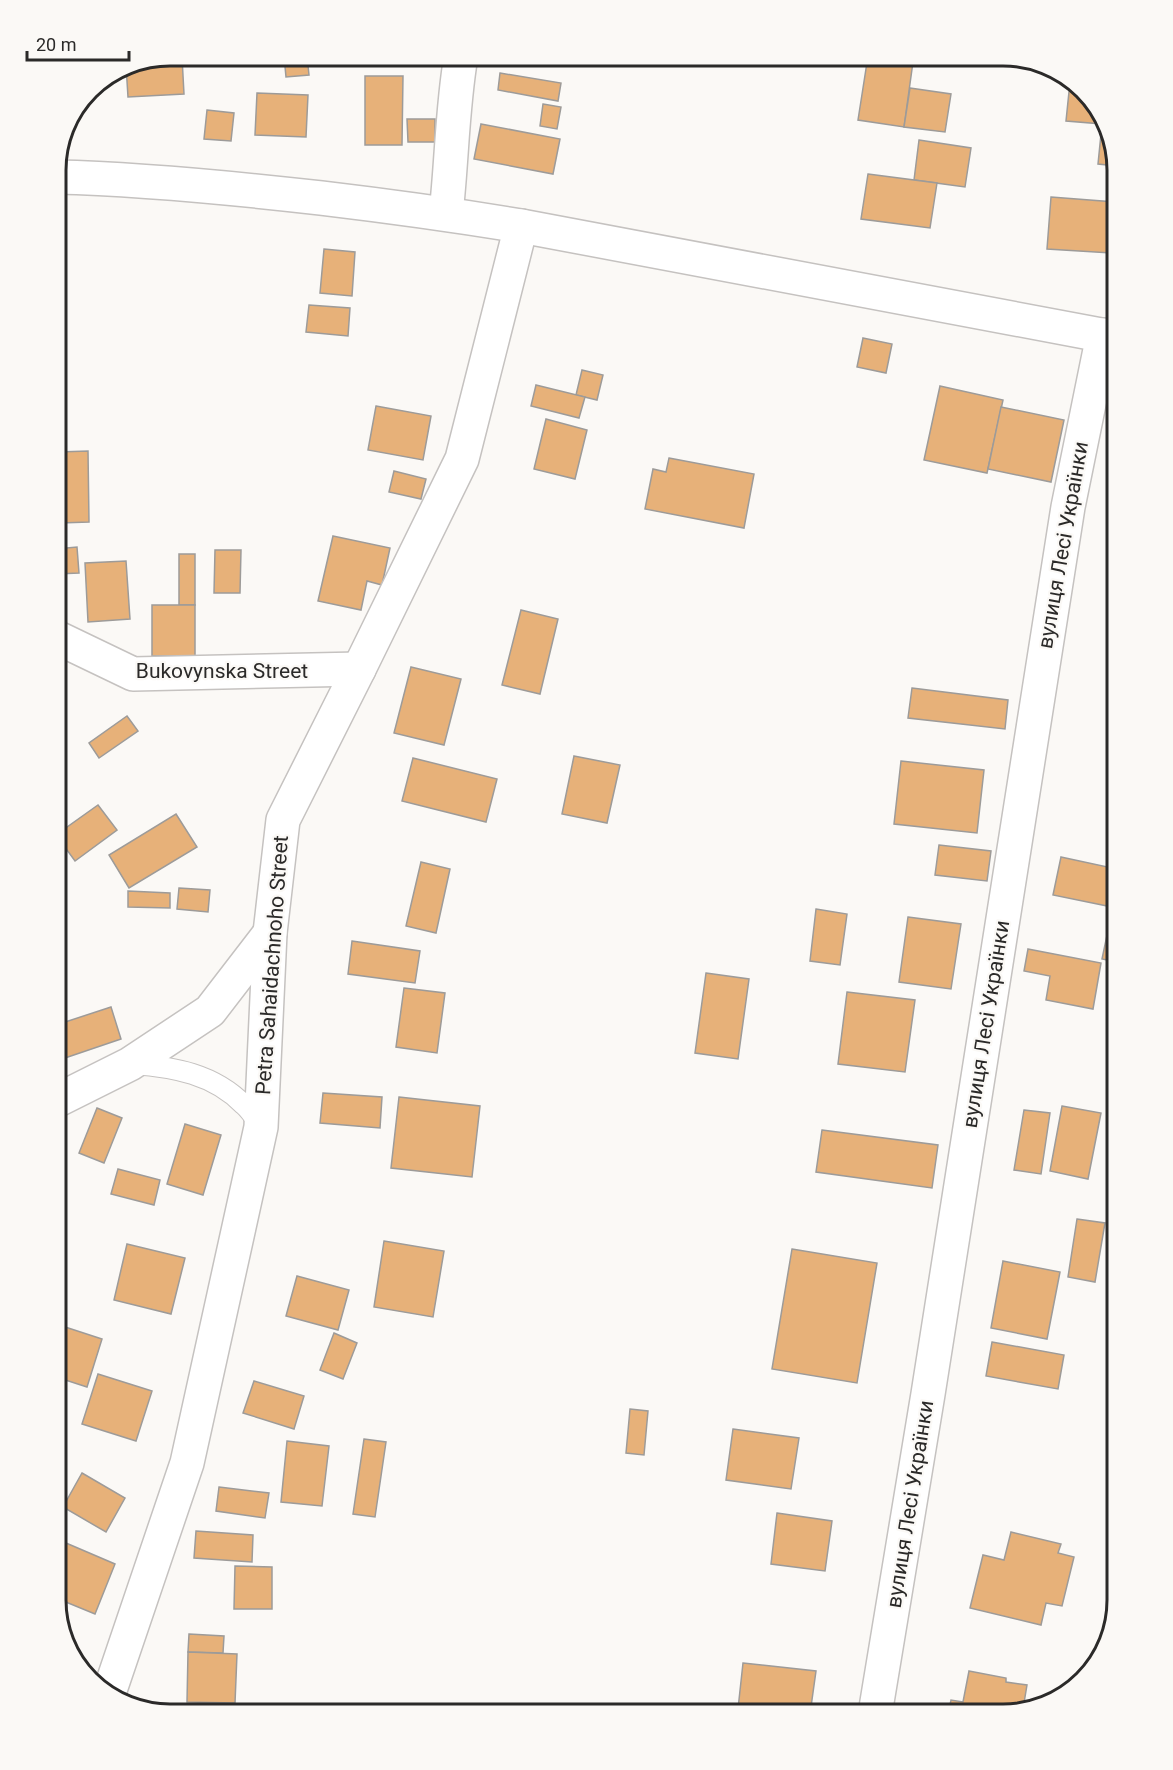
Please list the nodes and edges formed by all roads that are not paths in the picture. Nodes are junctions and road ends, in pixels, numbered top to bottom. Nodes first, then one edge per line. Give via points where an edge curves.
1 (460, 66) edge
2 (66, 177) edge
3 (446, 213) junction
4 (521, 226) junction
5 (1107, 336) edge
6 (1107, 349) edge
7 (66, 642) edge
8 (359, 669) junction
9 (270, 933) junction
10 (130, 1064) junction
11 (66, 1096) edge
12 (261, 1127) junction
13 (112, 1686) edge
14 (877, 1704) edge

1 - 3 street
2 - 3 street via 250,190
3 - 4 street
4 - 5 street
4 - 8 street, Petra Sahaidachnoho Street via 462,459
6 - 14 street, вулиця Лесі Українки via 1068,507
7 - 8 street, Bukovynska Street via 133,674
8 - 9 street, Petra Sahaidachnoho Street via 283,820
9 - 10 street via 210,1011
9 - 12 street, Petra Sahaidachnoho Street
10 - 11 street
10 - 12 lane via 166,1066 208,1079 245,1105
12 - 13 street, Petra Sahaidachnoho Street via 187,1463

